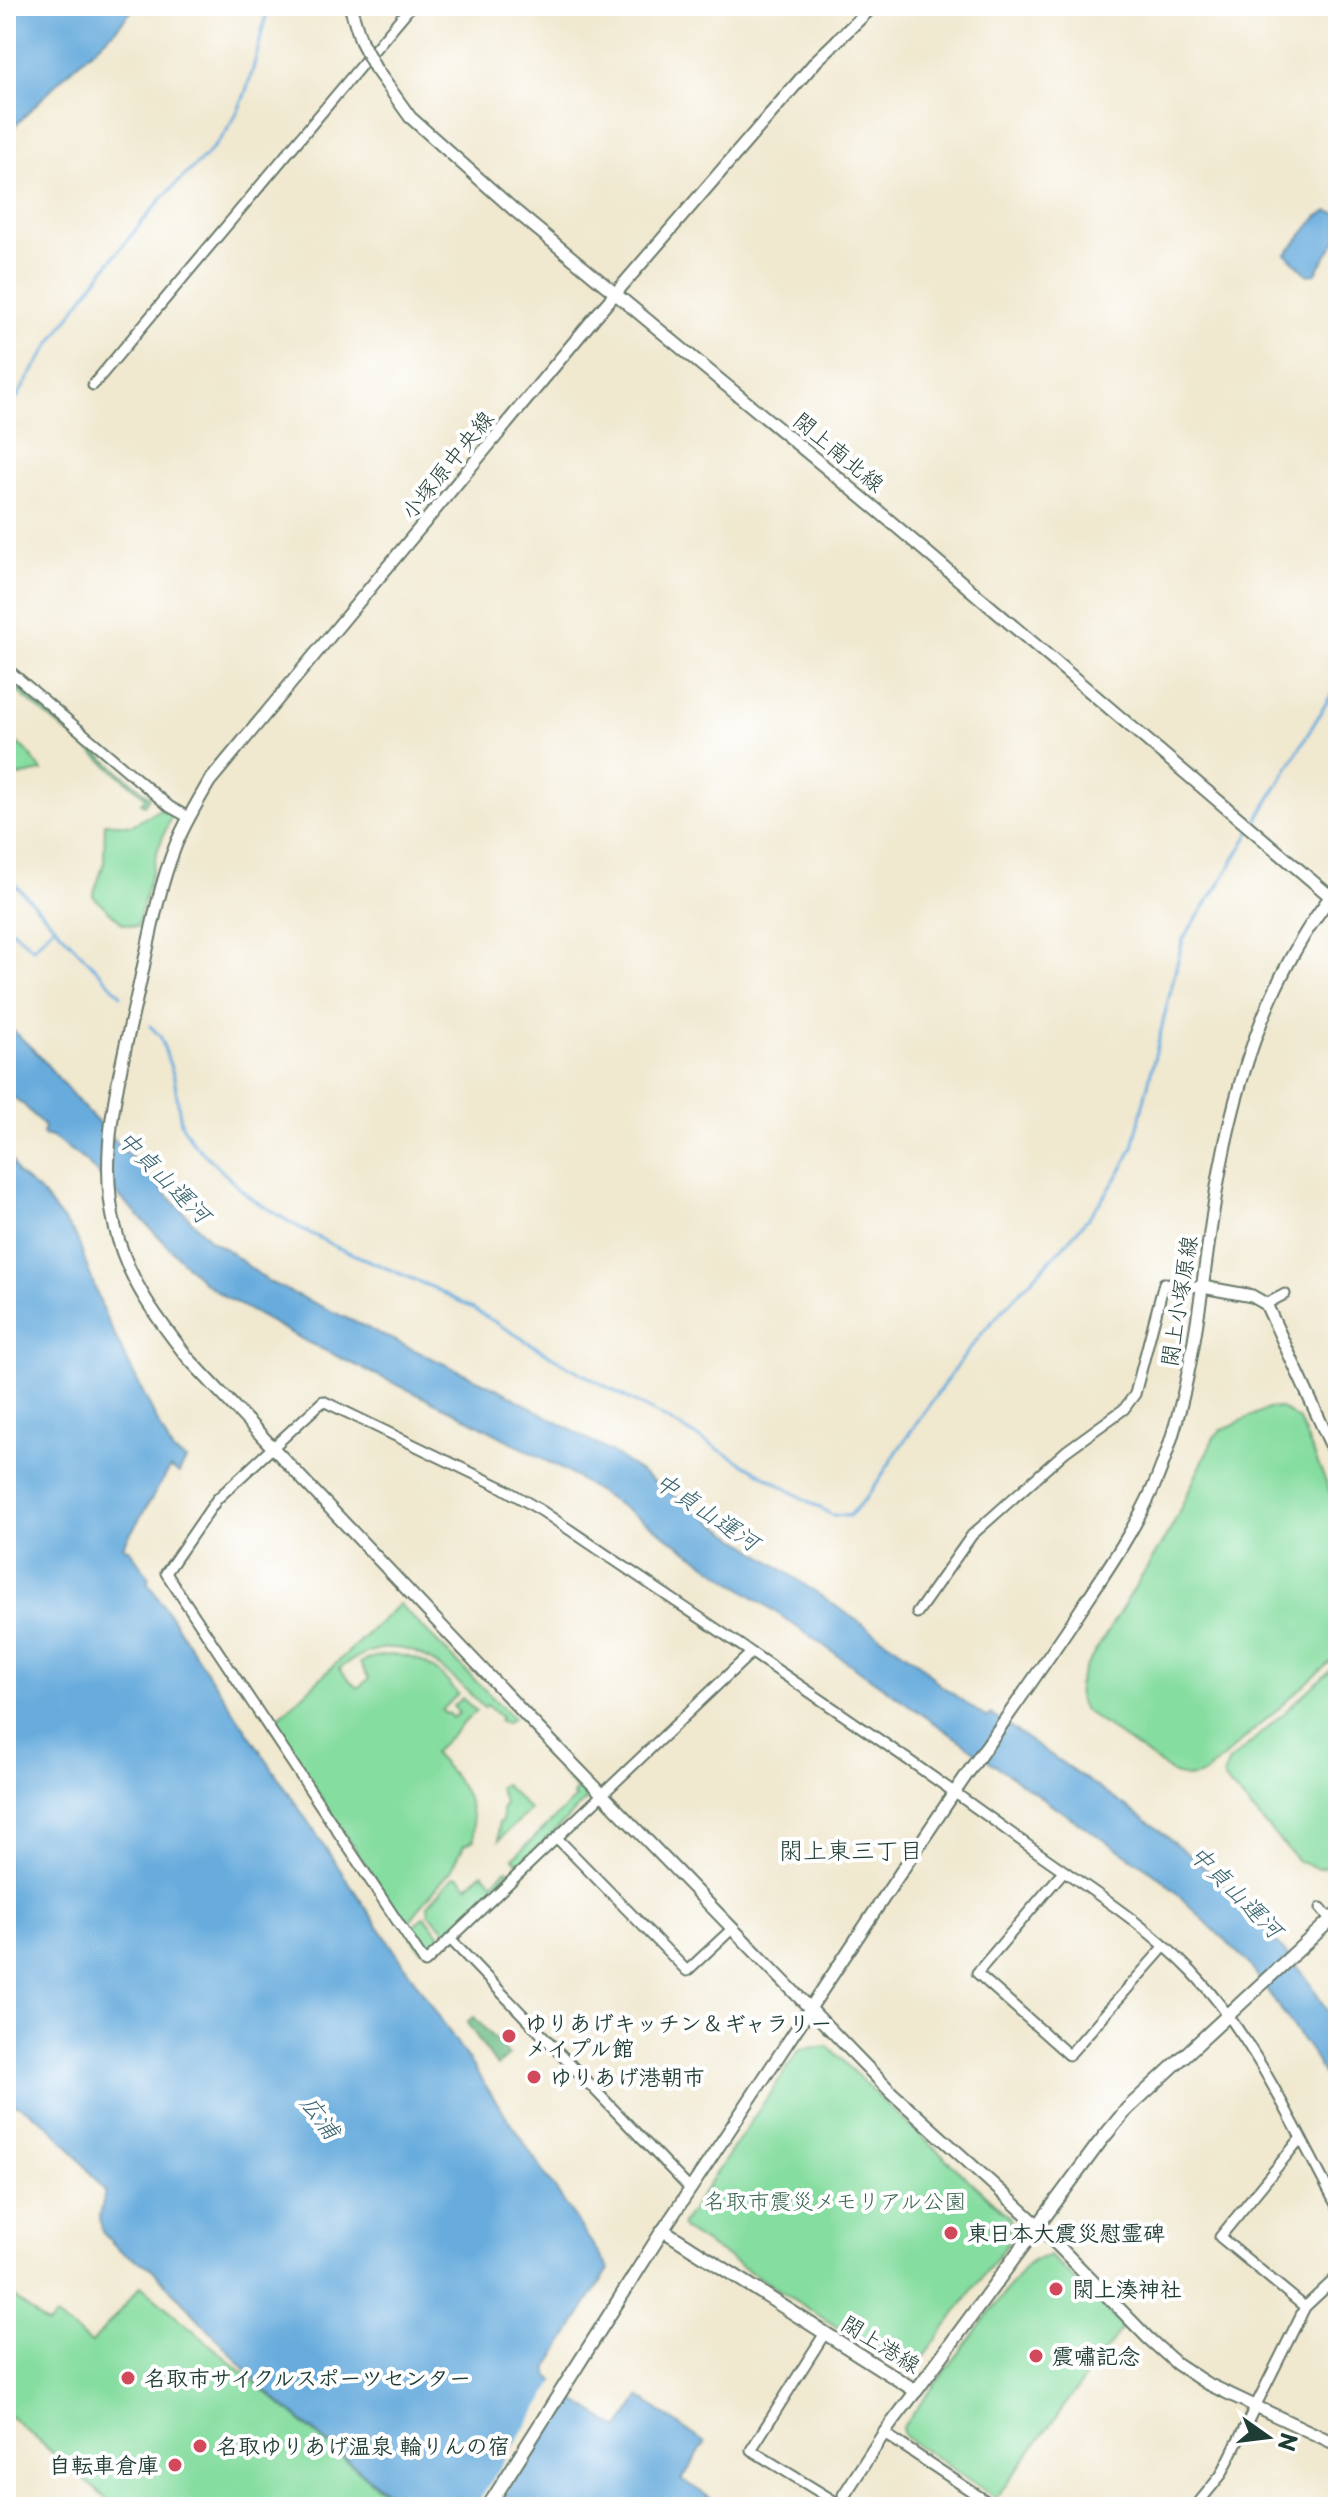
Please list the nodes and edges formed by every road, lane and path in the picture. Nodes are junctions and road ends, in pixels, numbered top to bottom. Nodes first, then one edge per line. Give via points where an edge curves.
1 (350, 6) edge
2 (411, 6) edge
3 (873, 6) edge
4 (616, 293) junction
5 (93, 385) dead end
6 (6, 668) edge
7 (188, 817) junction
8 (1336, 896) edge
9 (1203, 1287) junction
10 (1285, 1294) dead end
11 (1266, 1304) junction
12 (272, 1449) junction
13 (1338, 1460) edge
14 (917, 1613) dead end
15 (751, 1653) junction
16 (955, 1792) junction
17 (603, 1794) junction
18 (557, 1838) junction
19 (1063, 1872) junction
20 (1321, 1908) dead end
21 (1335, 1921) edge
22 (733, 1928) junction
23 (450, 1939) junction
24 (1164, 1947) junction
25 (811, 2007) junction
26 (1226, 2015) junction
27 (1300, 2139) junction
28 (690, 2189) junction
29 (1338, 2208) edge
30 (1039, 2226) junction
31 (663, 2230) junction
32 (1338, 2276) edge
33 (1305, 2307) junction
34 (825, 2333) junction
35 (916, 2391) junction
36 (1254, 2406) junction
37 (884, 2433) junction
38 (1338, 2445) edge
39 (848, 2504) edge
40 (488, 2507) edge
41 (995, 2507) edge
42 (1195, 2507) edge

1 - 4 street, 閖上南北線, bridge via 361,41 390,93 428,135
2 - 5 street
3 - 4 street, 小塚原中央線 via 817,60
4 - 7 street, 小塚原中央線 via 232,751
4 - 8 street, 閖上南北線
6 - 7 street
7 - 12 street, 小塚原中央線 via 165,877 113,1116 112,1210 133,1281 151,1311
8 - 9 street, 閖上小塚原線 via 1286,967 1261,1019 1226,1138
9 - 11 street via 1252,1296
9 - 14 street via 1164,1283 1135,1394 1124,1409 1066,1451 972,1535
9 - 16 street, 閖上小塚原線 via 1188,1376 1152,1489 1126,1541
10 - 11 street
11 - 13 street
12 - 15 street via 323,1401 501,1487
12 - 17 street
12 - 23 street via 217,1499 166,1573 425,1963
15 - 16 street
15 - 17 street
16 - 19 street
16 - 25 street
17 - 18 street
17 - 22 street
18 - 22 street via 687,1971
18 - 23 street
19 - 24 street
19 - 24 street via 977,1973 1069,2055
20 - 21 street
21 - 26 main road, 閖上港線
22 - 25 street
23 - 28 street
24 - 26 street
25 - 28 street
25 - 30 street via 892,2093
26 - 27 street via 1252,2050
26 - 30 main road, 閖上港線 via 1127,2109
27 - 29 street
27 - 33 street via 1220,2237
28 - 31 street
30 - 35 main road, 閖上港線
30 - 36 street via 1177,2364
31 - 34 main road, 閖上港線
31 - 40 main road
32 - 33 street
33 - 36 street
34 - 35 main road, 閖上港線
34 - 39 street via 751,2450 839,2504
35 - 37 street
36 - 38 street
36 - 42 street via 1221,2475
37 - 39 street via 844,2495
37 - 41 street

